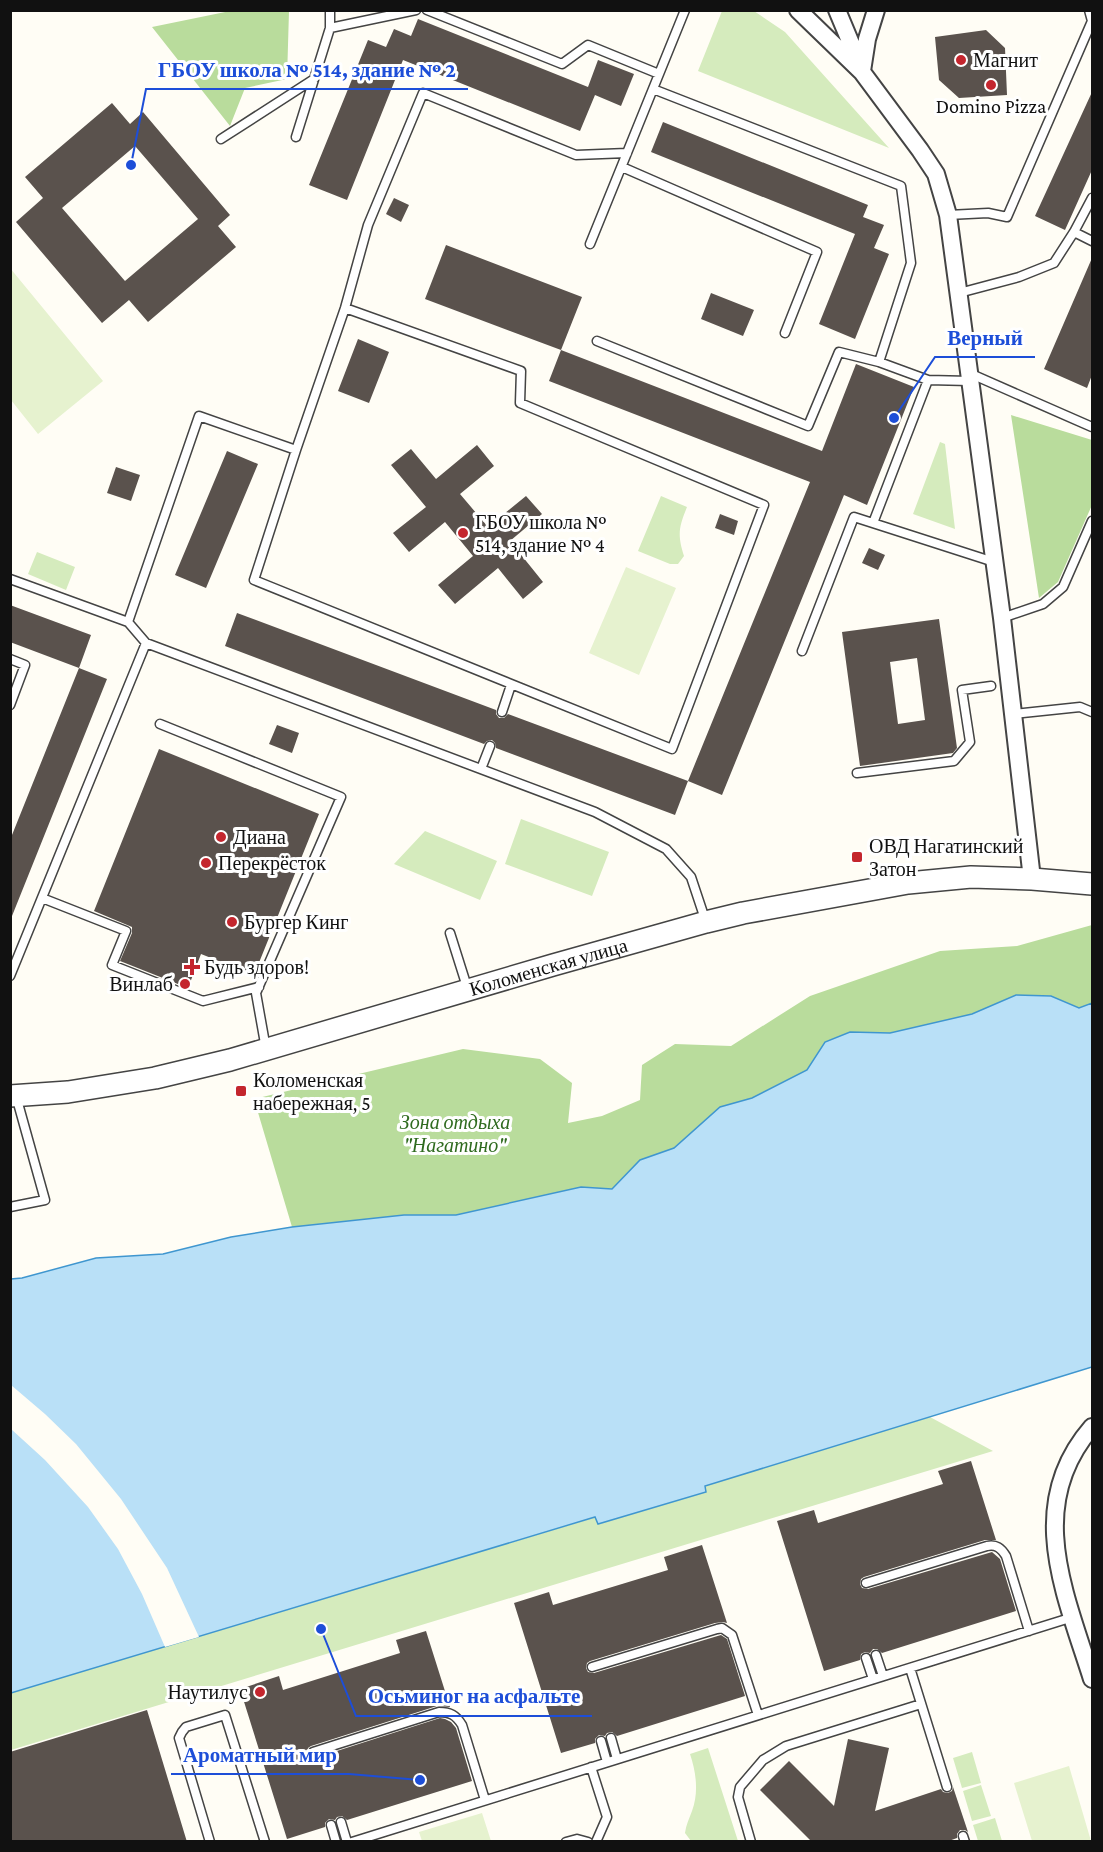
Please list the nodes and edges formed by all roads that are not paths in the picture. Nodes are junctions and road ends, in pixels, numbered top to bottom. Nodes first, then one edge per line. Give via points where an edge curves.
1 (330, 10) edge
2 (416, 10) edge
3 (427, 10) edge
4 (685, 10) edge
5 (798, 10) edge
6 (837, 10) edge
7 (876, 10) edge
8 (1089, 10) edge
9 (1092, 21) edge
10 (330, 28) junction
11 (862, 72) junction
12 (659, 74) junction
13 (315, 79) junction
14 (653, 89) junction
15 (296, 137) dead end
16 (221, 139) dead end
17 (627, 153) junction
18 (622, 167) junction
19 (1092, 198) edge
20 (948, 215) junction
21 (1074, 232) junction
22 (1092, 242) edge
23 (590, 244) dead end
24 (959, 293) junction
25 (345, 308) junction
26 (785, 333) dead end
27 (597, 341) dead end
28 (879, 362) junction
29 (969, 377) junction
30 (928, 380) junction
31 (1092, 427) edge
32 (296, 450) junction
33 (1092, 521) edge
34 (873, 523) junction
35 (994, 562) junction
36 (10, 579) edge
37 (1002, 618) junction
38 (128, 622) junction
39 (146, 643) junction
40 (802, 651) dead end
41 (10, 660) edge
42 (511, 685) junction
43 (991, 686) dead end
44 (10, 705) edge
45 (502, 712) dead end
46 (1092, 712) edge
47 (1013, 714) junction
48 (160, 724) dead end
49 (490, 746) dead end
50 (481, 769) junction
51 (857, 773) dead end
52 (1032, 879) junction
53 (1092, 884) edge
54 (42, 898) junction
55 (706, 922) junction
56 (450, 933) dead end
57 (10, 976) edge
58 (259, 987) junction
59 (468, 991) junction
60 (266, 1050) junction
61 (13, 1096) edge
62 (10, 1207) edge
63 (1092, 1427) edge
64 (866, 1583) dead end
65 (1073, 1617) junction
66 (1029, 1631) junction
67 (876, 1655) dead end
68 (866, 1658) dead end
69 (592, 1667) dead end
70 (910, 1668) junction
71 (883, 1676) junction
72 (873, 1679) junction
73 (1092, 1679) edge
74 (921, 1704) junction
75 (758, 1715) junction
76 (611, 1738) dead end
77 (601, 1741) dead end
78 (313, 1752) dead end
79 (617, 1759) junction
80 (608, 1762) junction
81 (591, 1767) junction
82 (947, 1787) dead end
83 (485, 1800) junction
84 (341, 1822) dead end
85 (331, 1825) dead end
86 (210, 1842) edge
87 (265, 1842) edge
88 (336, 1842) edge
89 (347, 1842) edge
90 (352, 1842) edge
91 (566, 1842) edge
92 (588, 1842) edge
93 (596, 1842) edge
94 (751, 1842) edge

1 - 10 lane
2 - 10 lane
3 - 12 lane via 562,64 588,45
4 - 12 lane
5 - 11 street
6 - 11 street
7 - 11 street
8 - 9 lane
9 - 20 lane via 1007,217 988,213
10 - 13 lane
11 - 20 street via 936,174
12 - 14 lane
13 - 15 lane
13 - 16 lane
14 - 17 lane
14 - 28 lane via 901,186 911,263
17 - 18 lane
17 - 25 lane via 576,156 423,93 368,225
18 - 23 lane
18 - 26 lane via 817,252
19 - 21 lane
20 - 24 street
21 - 22 lane
21 - 24 lane via 1054,263
24 - 29 street
25 - 32 lane
25 - 42 lane via 521,371 520,403 764,505 672,749
27 - 28 lane via 808,426 839,352
28 - 30 lane
29 - 30 lane
29 - 31 lane
29 - 35 street
30 - 34 lane
32 - 38 lane via 199,416
32 - 42 lane via 254,580
33 - 37 lane via 1063,587 1043,604
34 - 35 lane
34 - 40 lane via 854,517
35 - 37 street
36 - 38 lane
37 - 47 street
38 - 39 lane
39 - 50 lane
39 - 54 lane
41 - 44 lane via 25,665
42 - 45 lane
43 - 51 lane via 962,690 970,741 954,761
46 - 47 lane via 1080,707
47 - 52 street
48 - 58 lane via 341,797
49 - 50 lane
50 - 55 lane via 595,812 666,849 691,877
52 - 53 street, Коломенская улица
52 - 55 street, Коломенская улица via 971,877 908,884
54 - 57 lane
54 - 58 lane via 126,931 112,965 203,1001
55 - 59 street, Коломенская улица
56 - 59 lane
58 - 60 lane via 256,993
59 - 60 street, Коломенская улица
60 - 61 street, Коломенская улица via 155,1078
61 - 62 lane via 45,1200
63 - 65 street via 1065,1469 1055,1505 1054,1542
64 - 66 lane via 995,1546 1005,1556
65 - 66 lane
65 - 73 street
66 - 70 lane
67 - 71 lane
68 - 72 lane
69 - 75 lane via 722,1628 732,1635
70 - 71 lane
70 - 74 lane
71 - 72 lane
72 - 75 lane
74 - 82 lane
74 - 94 lane via 786,1746 763,1760 740,1787 738,1797
75 - 79 lane
76 - 79 lane
77 - 80 lane
78 - 83 lane via 447,1712 462,1725
79 - 80 lane
80 - 81 lane
81 - 83 lane
81 - 93 lane via 607,1817
83 - 90 lane
84 - 89 lane
85 - 88 lane
86 - 87 lane via 179,1738 186,1727 225,1715
91 - 92 lane

